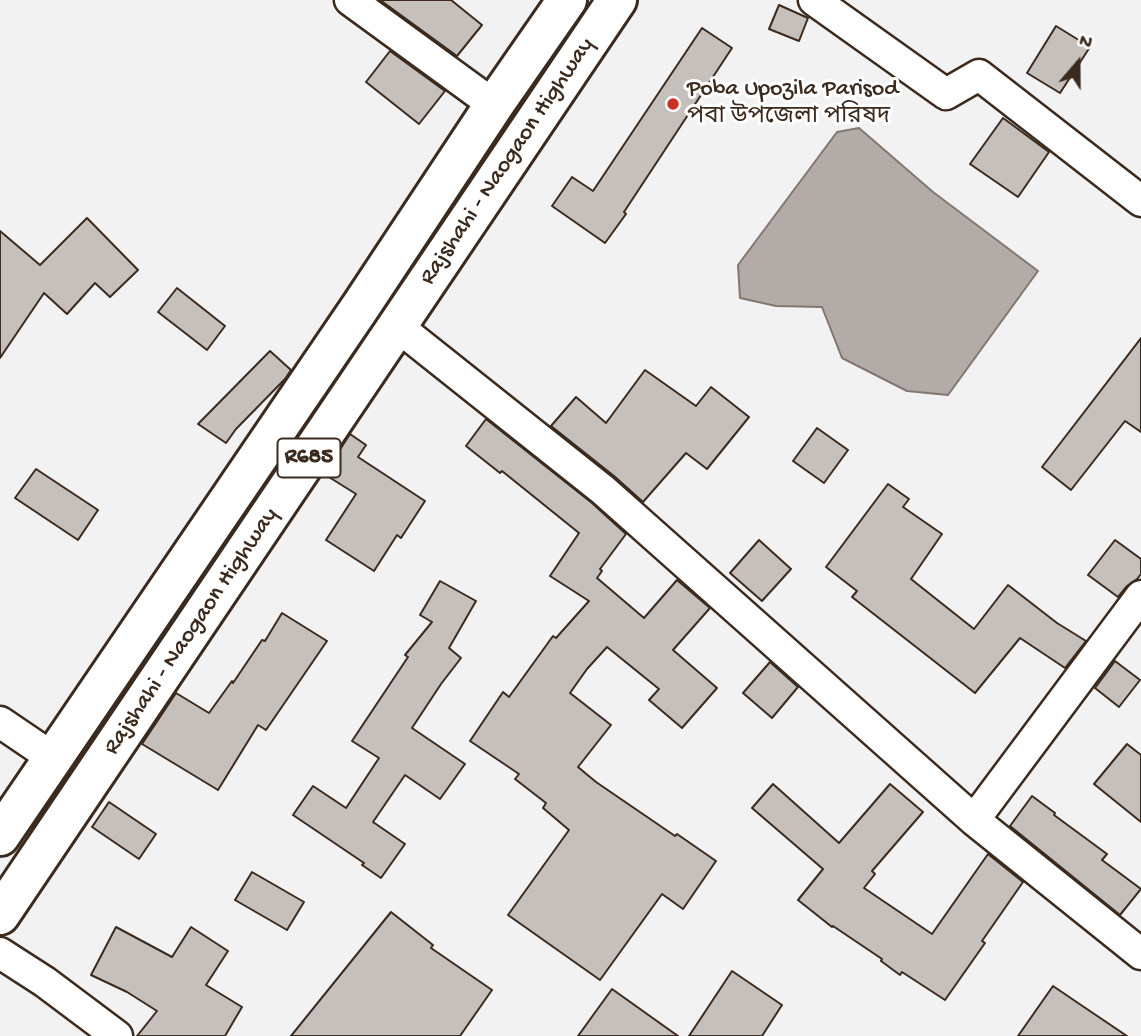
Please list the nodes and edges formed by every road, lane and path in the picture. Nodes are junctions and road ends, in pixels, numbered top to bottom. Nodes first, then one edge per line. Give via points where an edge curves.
1 (350, 0) edge
2 (567, 0) edge
3 (617, 0) edge
4 (814, 0) edge
5 (494, 105) junction
6 (1141, 201) edge
7 (397, 326) junction
8 (1141, 596) edge
9 (0, 722) edge
10 (53, 758) junction
11 (974, 820) junction
12 (0, 836) edge
13 (0, 915) edge
14 (0, 953) edge
15 (1141, 954) edge
16 (117, 1036) edge

1 - 5 street
2 - 5 main road, Rajshahi - Naogaon Highway / R685
3 - 7 main road, Rajshahi - Naogaon Highway / R685
4 - 6 street via 946,94 979,75
5 - 10 main road, Rajshahi - Naogaon Highway / R685
7 - 11 street via 603,490
7 - 13 main road, Rajshahi - Naogaon Highway / R685
8 - 11 street
9 - 10 street
10 - 12 main road, Rajshahi - Naogaon Highway / R685
11 - 15 street
14 - 16 street

